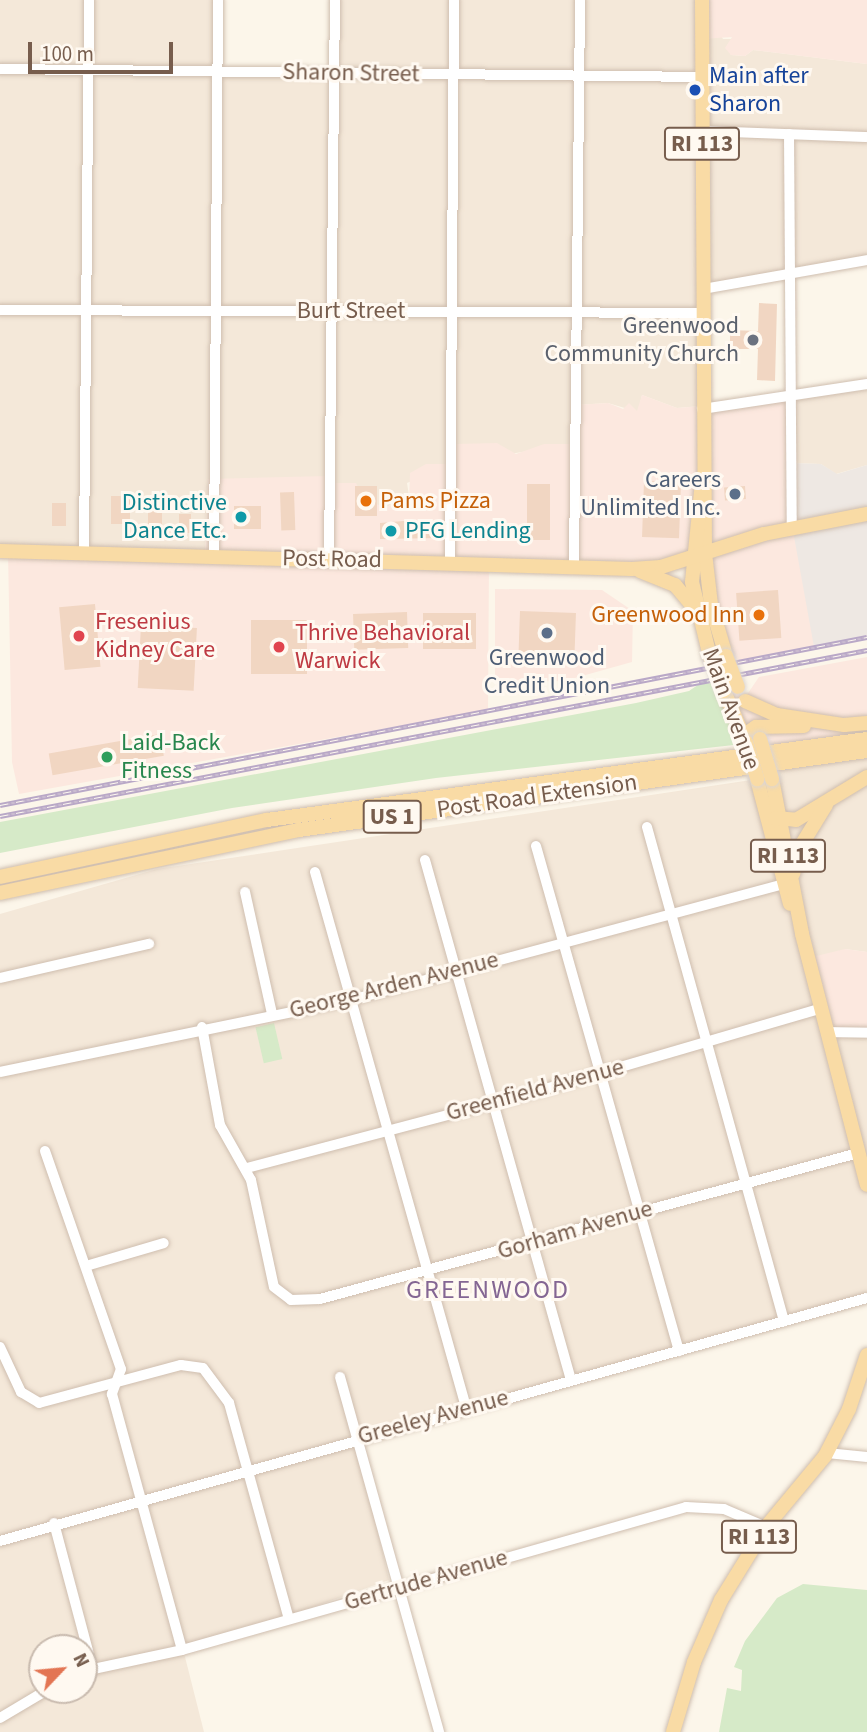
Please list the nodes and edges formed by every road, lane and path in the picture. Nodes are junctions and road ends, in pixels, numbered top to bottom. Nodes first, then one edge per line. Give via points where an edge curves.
1 (89, 0) edge
2 (218, 0) edge
3 (334, 0) edge
4 (454, 0) edge
5 (580, 0) edge
6 (702, 0) edge
7 (0, 69) edge
8 (88, 70) junction
9 (218, 71) junction
10 (334, 73) junction
11 (454, 74) junction
12 (580, 76) junction
13 (702, 77) junction
14 (702, 131) junction
15 (789, 134) junction
16 (867, 137) edge
17 (867, 260) edge
18 (792, 275) junction
19 (703, 289) junction
20 (0, 310) edge
21 (331, 310) junction
22 (216, 311) junction
23 (86, 312) junction
24 (452, 312) junction
25 (703, 313) junction
26 (577, 314) junction
27 (867, 384) edge
28 (790, 399) junction
29 (702, 409) junction
30 (867, 514) edge
31 (792, 527) junction
32 (0, 551) edge
33 (84, 553) junction
34 (699, 555) junction
35 (214, 556) junction
36 (329, 559) junction
37 (450, 562) junction
38 (574, 566) junction
39 (632, 569) junction
40 (697, 613) junction
41 (736, 693) junction
42 (867, 723) edge
43 (844, 725) junction
44 (751, 736) junction
45 (867, 739) edge
46 (867, 751) edge
47 (784, 757) junction
48 (867, 777) edge
49 (765, 779) junction
50 (764, 803) junction
51 (827, 805) junction
52 (781, 820) junction
53 (647, 827) dead end
54 (536, 846) dead end
55 (425, 860) dead end
56 (315, 872) dead end
57 (0, 877) edge
58 (788, 879) junction
59 (0, 892) edge
60 (245, 892) dead end
61 (673, 913) junction
62 (564, 942) junction
63 (149, 944) dead end
64 (456, 970) junction
65 (0, 978) edge
66 (351, 1000) junction
67 (822, 1008) junction
68 (272, 1014) junction
69 (202, 1027) junction
70 (828, 1032) junction
71 (867, 1033) edge
72 (709, 1040) junction
73 (0, 1072) edge
74 (602, 1072) junction
75 (494, 1101) junction
76 (384, 1131) junction
77 (860, 1147) edge
78 (45, 1151) dead end
79 (247, 1168) junction
80 (747, 1180) junction
81 (867, 1185) edge
82 (639, 1212) junction
83 (532, 1242) junction
84 (164, 1243) dead end
85 (86, 1266) junction
86 (424, 1272) junction
87 (867, 1298) edge
88 (784, 1321) junction
89 (0, 1347) edge
90 (679, 1351) junction
91 (866, 1363) edge
92 (340, 1377) dead end
93 (571, 1380) junction
94 (117, 1381) junction
95 (466, 1408) junction
96 (355, 1439) junction
97 (827, 1452) junction
98 (867, 1457) edge
99 (248, 1469) junction
100 (141, 1499) junction
101 (54, 1523) junction
102 (766, 1527) junction
103 (0, 1541) edge
104 (396, 1588) junction
105 (289, 1619) junction
106 (80, 1634) edge
107 (182, 1650) junction
108 (98, 1668) edge
109 (28, 1701) edge
110 (0, 1718) edge
111 (439, 1732) edge
112 (673, 1732) edge

1 - 8 street
2 - 9 street
3 - 10 street
4 - 11 street
5 - 12 street
6 - 13 main road, Main Avenue / RI 113
7 - 8 street, Sharon Street
8 - 9 street, Sharon Street
8 - 23 street
9 - 10 street, Sharon Street
9 - 22 street
10 - 11 street, Sharon Street
10 - 21 street
11 - 12 street, Sharon Street
11 - 24 street
12 - 13 street, Sharon Street
12 - 26 street
13 - 14 main road, Main Avenue / RI 113
14 - 15 street
14 - 19 main road, Main Avenue / RI 113
15 - 16 street
15 - 18 street
17 - 18 street
18 - 19 street
18 - 28 street
19 - 25 main road, Main Avenue / RI 113
20 - 23 street, Burt Street
21 - 22 street, Burt Street
21 - 24 street, Burt Street
21 - 36 street
22 - 23 street, Burt Street
22 - 35 street
23 - 33 street
24 - 26 street, Burt Street
24 - 37 street
25 - 26 street, Burt Street
25 - 29 main road, Main Avenue / RI 113
26 - 38 street
27 - 28 street
28 - 29 street
28 - 31 street
29 - 34 main road, Main Avenue / RI 113
30 - 31 main road, Post Road
31 - 34 main road, Post Road
32 - 33 main road, Post Road
33 - 35 main road, Post Road
34 - 39 main road, Post Road
34 - 40 main road, Main Avenue / RI 113
34 - 41 main road, Main Avenue / RI 113, bridge
35 - 36 main road, Post Road
36 - 37 main road, Post Road
37 - 38 main road, Post Road
38 - 39 main road, Post Road
39 - 40 main road via 674,585
40 - 41 main road, Main Avenue / RI 113, bridge via 710,657
41 - 43 main road via 766,713
41 - 44 main road, Main Avenue / RI 113
41 - 44 main road, Main Avenue / RI 113
42 - 43 main road
43 - 44 main road
44 - 49 main road, Main Avenue / RI 113, bridge
45 - 47 main road, US 1
46 - 47 main road, US 1
47 - 57 main road, Post Road Extension / US 1 via 267,820
47 - 59 main road, Post Road Extension / US 1 via 299,830
48 - 51 main road
49 - 50 main road, Main Avenue / RI 113
49 - 52 main road, Main Avenue / RI 113
50 - 52 main road
50 - 58 main road, Main Avenue / RI 113
51 - 52 main road via 796,820
51 - 58 main road via 802,844
52 - 58 main road, Main Avenue / RI 113
53 - 61 street
54 - 62 street
55 - 64 street
56 - 66 street
58 - 61 street, George Arden Avenue
58 - 67 main road, Main Avenue / RI 113
60 - 68 street
61 - 62 street, George Arden Avenue
61 - 72 street
62 - 64 street, George Arden Avenue
62 - 74 street
63 - 65 street
64 - 66 street, George Arden Avenue
64 - 75 street
66 - 68 street, George Arden Avenue
66 - 76 street
67 - 70 main road, Main Avenue / RI 113
67 - 72 street, Greenfield Avenue
68 - 69 street, George Arden Avenue
69 - 73 street, George Arden Avenue
69 - 79 street, Gorham Avenue via 220,1125
70 - 71 street
70 - 77 main road, Main Avenue / RI 113
72 - 74 street, Greenfield Avenue
72 - 80 street
74 - 75 street, Greenfield Avenue
74 - 82 street
75 - 76 street, Greenfield Avenue
75 - 83 street
76 - 79 street, Greenfield Avenue
76 - 86 street
77 - 80 street, Gorham Avenue
77 - 81 main road, Main Avenue / RI 113
78 - 85 street
79 - 86 street, Gorham Avenue via 269,1272 282,1296 300,1302 320,1299
80 - 82 street, Gorham Avenue
80 - 88 street
82 - 83 street, Gorham Avenue
82 - 90 street
83 - 86 street, Gorham Avenue
83 - 93 street
84 - 85 street
85 - 94 street via 121,1369
86 - 95 street
87 - 88 street, Greeley Avenue
88 - 90 street, Greeley Avenue
89 - 94 street via 21,1392 39,1403
90 - 93 street, Greeley Avenue
91 - 97 main road, RI 113
92 - 96 street
93 - 95 street, Greeley Avenue
94 - 99 street via 181,1365 203,1368 229,1403
94 - 100 street via 112,1394
95 - 96 street, Greeley Avenue
96 - 99 street, Greeley Avenue
96 - 104 street
97 - 98 street
97 - 102 main road, RI 113
99 - 100 street, Greeley Avenue
99 - 105 street
100 - 101 street, Greeley Avenue
100 - 107 street
101 - 103 street, Greeley Avenue
101 - 106 street
102 - 104 street, Gertrude Avenue via 724,1509 686,1507
102 - 112 main road, RI 113 via 704,1637
104 - 105 street, Gertrude Avenue
104 - 111 street
105 - 107 street, Gertrude Avenue
107 - 108 street, Gertrude Avenue
109 - 110 street

